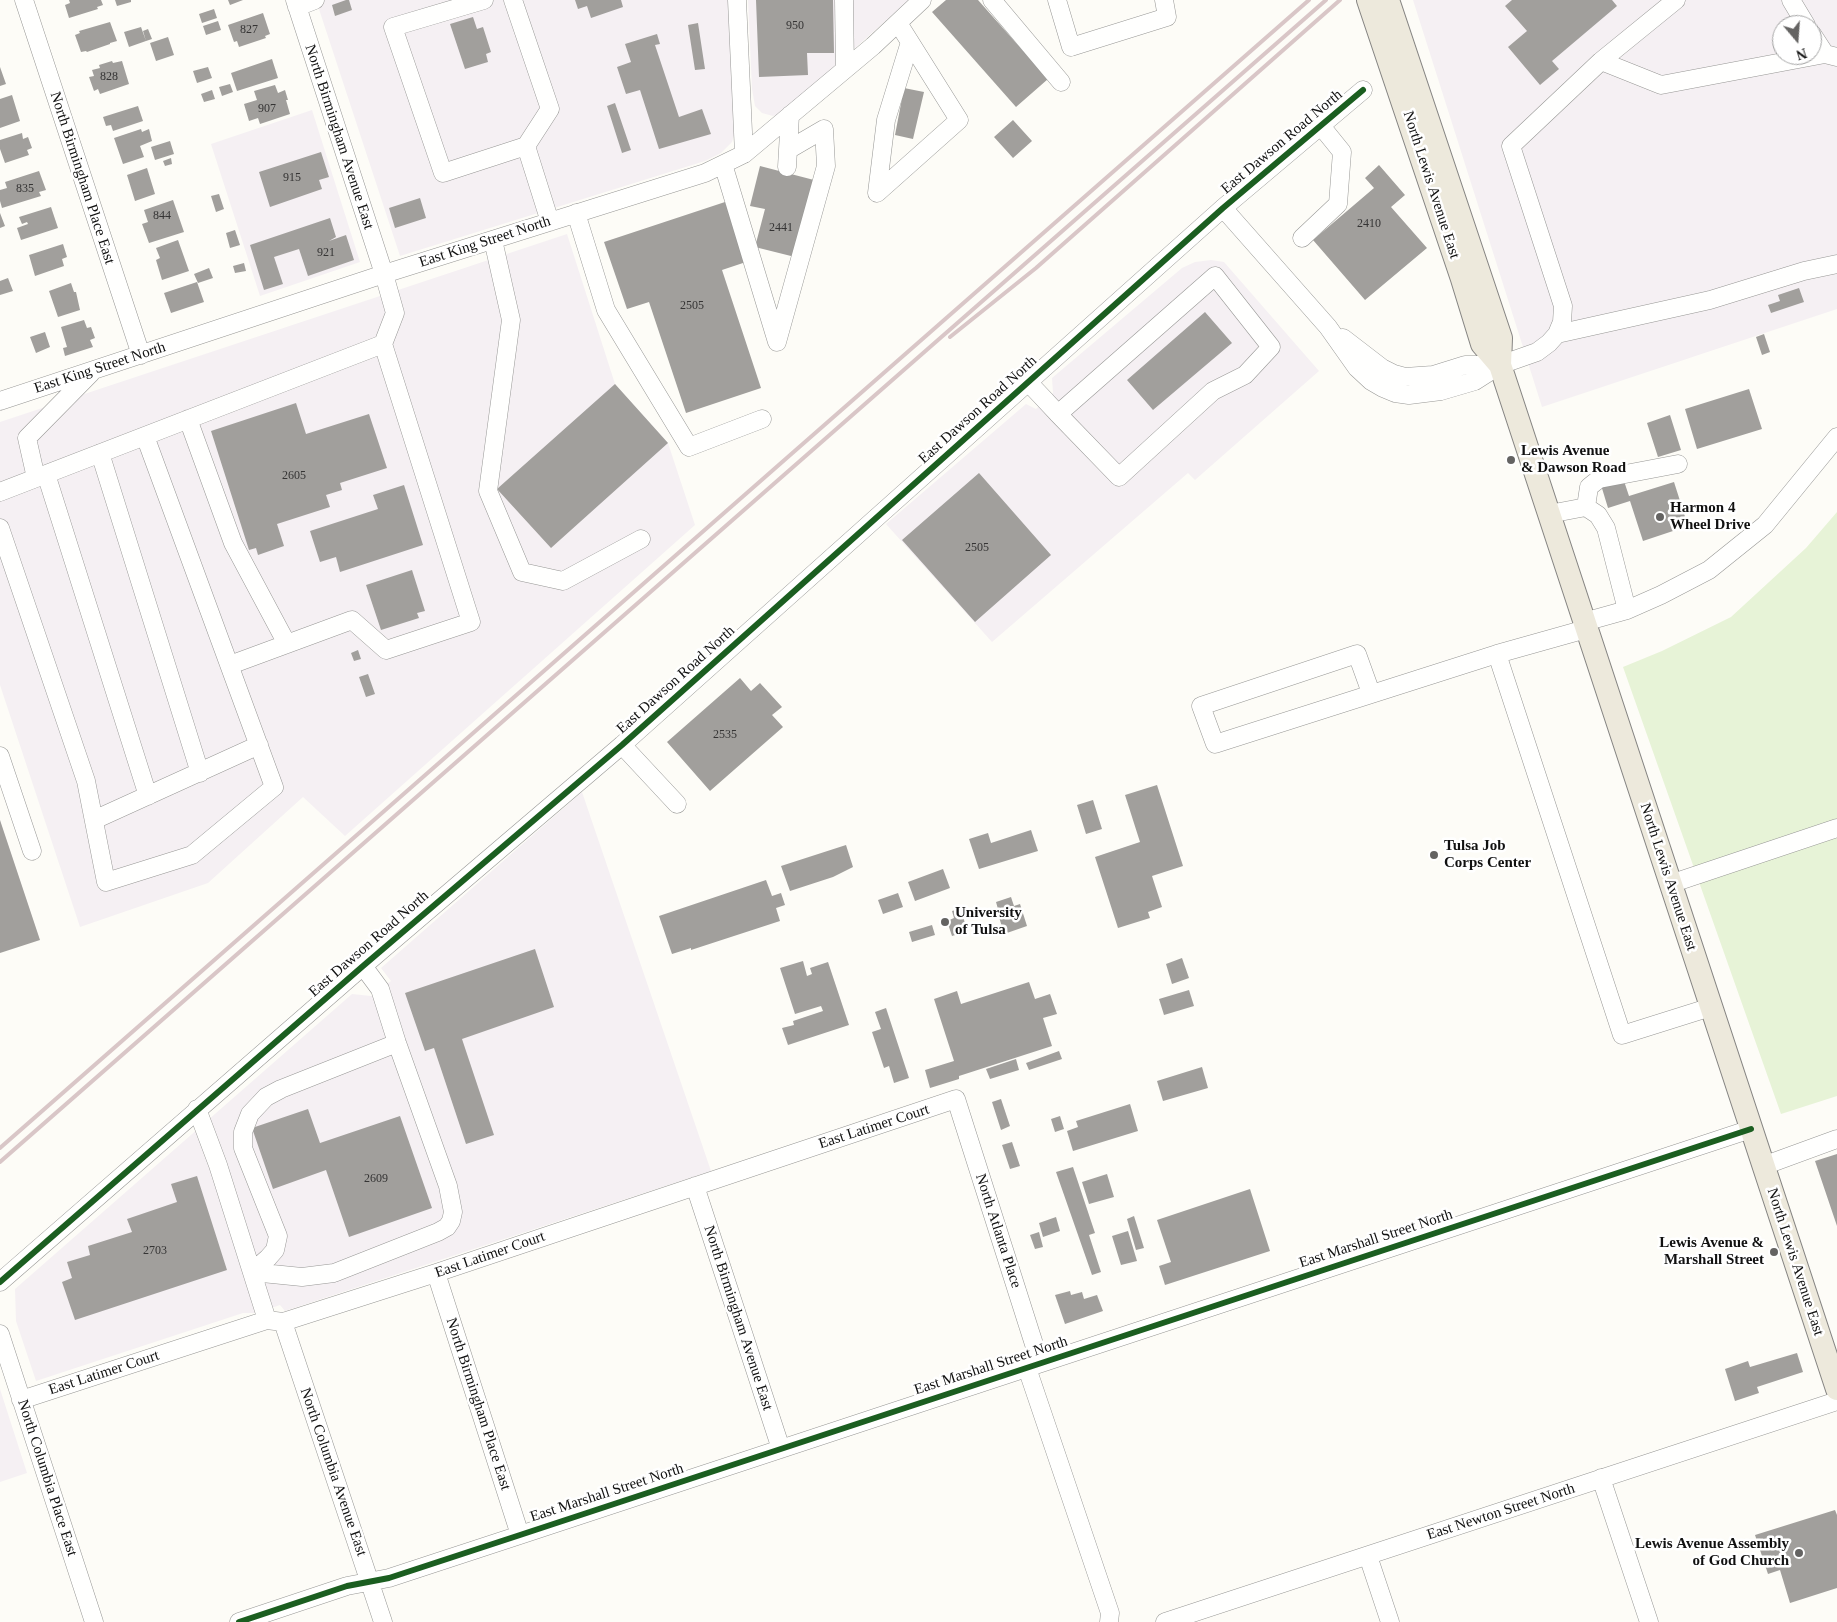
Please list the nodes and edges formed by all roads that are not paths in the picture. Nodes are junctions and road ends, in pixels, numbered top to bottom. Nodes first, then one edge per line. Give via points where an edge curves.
1 (24, 0) edge
2 (315, 0) edge
3 (484, 0) edge
4 (513, 0) edge
5 (737, 0) edge
6 (844, 0) edge
7 (922, 0) edge
8 (992, 0) edge
9 (1057, 0) edge
10 (1164, 0) edge
11 (1368, 0) edge
12 (1388, 0) edge
13 (1676, 0) edge
14 (1791, 0) edge
15 (296, 4) edge
16 (1800, 15) edge
17 (898, 23) junction
18 (910, 42) junction
19 (1822, 46) edge
20 (1831, 56) edge
21 (1601, 61) junction
22 (845, 69) junction
23 (1061, 82) dead end
24 (1363, 90) dead end
25 (790, 115) junction
26 (1321, 126) junction
27 (526, 146) junction
28 (744, 154) junction
29 (723, 164) junction
30 (1223, 208) junction
31 (576, 214) junction
32 (550, 222) junction
33 (1302, 238) dead end
34 (493, 240) junction
35 (1837, 264) edge
36 (384, 274) junction
37 (1557, 334) junction
38 (382, 344) junction
39 (141, 355) junction
40 (1500, 365) junction
41 (93, 370) junction
42 (1028, 382) junction
43 (0, 401) edge
44 (1058, 414) junction
45 (188, 419) junction
46 (762, 419) dead end
47 (145, 436) junction
48 (1837, 436) edge
49 (100, 453) junction
50 (1678, 464) dead end
51 (41, 476) junction
52 (0, 492) edge
53 (1586, 507) junction
54 (1549, 514) junction
55 (0, 528) edge
56 (641, 539) dead end
57 (1628, 610) junction
58 (1585, 626) junction
59 (287, 644) junction
60 (1497, 654) junction
61 (230, 665) junction
62 (1371, 693) junction
63 (259, 745) junction
64 (622, 745) junction
65 (0, 756) edge
66 (200, 773) junction
67 (148, 796) junction
68 (677, 804) dead end
69 (94, 820) junction
70 (1837, 828) edge
71 (32, 851) dead end
72 (1670, 884) junction
73 (362, 966) junction
74 (1711, 1007) junction
75 (397, 1043) junction
76 (956, 1100) joint
77 (198, 1109) junction
78 (1751, 1129) junction
79 (1837, 1139) edge
80 (1763, 1166) junction
81 (695, 1186) junction
82 (252, 1272) junction
83 (436, 1273) junction
84 (0, 1282) edge
85 (275, 1321) junction
86 (0, 1334) edge
87 (1033, 1366) junction
88 (1837, 1389) edge
89 (22, 1400) junction
90 (1837, 1401) edge
91 (781, 1449) junction
92 (1601, 1478) junction
93 (520, 1535) junction
94 (1368, 1556) junction
95 (370, 1581) junction
96 (94, 1622) edge
97 (239, 1622) edge
98 (383, 1622) edge
99 (1109, 1622) edge
100 (1164, 1622) edge
101 (1390, 1622) edge
102 (1649, 1622) edge

1 - 39 street, North Birmingham Place East
2 - 15 street
3 - 27 street via 393,27 443,173
4 - 27 street via 550,109
5 - 28 street
6 - 22 street
7 - 17 street, East King Street North
8 - 23 street
9 - 10 street via 1071,46 1167,17
11 - 40 main road, North Lewis Avenue East via 1482,344
12 - 40 main road, North Lewis Avenue East via 1500,338
13 - 21 street
14 - 16 street
15 - 36 street, North Birmingham Avenue East
17 - 18 street
17 - 22 street, East King Street North
18 - 18 street via 886,120 877,193 959,120
19 - 20 street
20 - 21 street via 1661,85
21 - 37 street via 1511,146 1563,306
22 - 25 street, East King Street North
24 - 26 street, East Dawson Road North
25 - 28 street, East King Street North
25 - 29 street via 788,159 824,129 826,166 777,342
26 - 30 street, East Dawson Road North
26 - 33 street via 1342,152 1338,204
27 - 32 street
28 - 29 street, East King Street North
29 - 31 street, East King Street North via 705,173
30 - 40 street, East Dawson Road North via 1371,381 1395,393 1425,394 1475,381
30 - 42 street, East Dawson Road North
31 - 32 street, East King Street North
31 - 46 street via 606,310 689,447
32 - 34 street, East King Street North
34 - 36 street, East King Street North
34 - 56 street via 511,320 488,491 522,572 563,581
35 - 37 street via 1710,300
36 - 38 street, North Birmingham Avenue East via 395,313
36 - 39 street, East King Street North
37 - 40 street, East Dawson Road North via 1537,352
38 - 45 street
38 - 59 street via 471,622 386,650 352,620
39 - 41 street, East King Street North
40 - 54 main road, North Lewis Avenue East
41 - 43 street, East King Street North
41 - 51 street via 27,438
42 - 44 street
42 - 64 street, East Dawson Road North
44 - 44 street via 1118,477 1213,391 1245,375 1270,346 1215,276
45 - 47 street
45 - 59 street via 233,543
47 - 49 street
47 - 61 street
48 - 57 street via 1765,525 1708,570
49 - 51 street
49 - 66 street
50 - 53 street via 1599,479 1588,487
51 - 52 street
51 - 67 street
53 - 54 street
53 - 57 street via 1598,515 1606,528
54 - 58 main road, North Lewis Avenue East
55 - 69 street via 86,781
57 - 58 street
58 - 60 street
58 - 72 main road, North Lewis Avenue East
59 - 61 street
60 - 62 street
60 - 74 street via 1622,1035
61 - 63 street
62 - 62 street via 1215,744 1201,706 1357,654
63 - 66 street
63 - 69 street via 274,787 192,855 106,882
64 - 68 street
64 - 73 street, East Dawson Road North
65 - 71 street
66 - 67 street
67 - 69 street
70 - 72 street
72 - 74 main road, North Lewis Avenue East
73 - 75 street via 380,989
73 - 77 street, East Dawson Road North
74 - 78 main road, North Lewis Avenue East
75 - 82 street via 281,1089 266,1097 250,1114 243,1132 243,1148 278,1236 275,1250
75 - 82 street via 448,1186 453,1212 448,1227 328,1274 302,1277
76 - 81 street, East Latimer Court
76 - 87 street, North Atlanta Place
77 - 82 street, North Columbia Avenue East
77 - 84 street, East Dawson Road North
78 - 80 main road, North Lewis Avenue East
78 - 87 street, East Marshall Street North
79 - 80 street
80 - 88 main road, North Lewis Avenue East
81 - 83 street, East Latimer Court
81 - 91 street, North Birmingham Avenue East
82 - 85 street, North Columbia Avenue East
83 - 85 street, East Latimer Court
83 - 93 street, North Birmingham Place East
85 - 89 street, East Latimer Court
85 - 95 street, North Columbia Avenue East
86 - 89 street, North Columbia Place East
87 - 91 street, East Marshall Street North
87 - 99 street, North Atlanta Place via 1110,1613
89 - 96 street, North Columbia Place East
90 - 92 street, East Newton Street North
91 - 93 street, East Marshall Street North
92 - 94 street, East Newton Street North
92 - 102 street
93 - 95 street, East Marshall Street North via 389,1578
94 - 100 street, East Newton Street North
94 - 101 street
95 - 97 street, East Marshall Street North
95 - 98 street, North Columbia Avenue East

